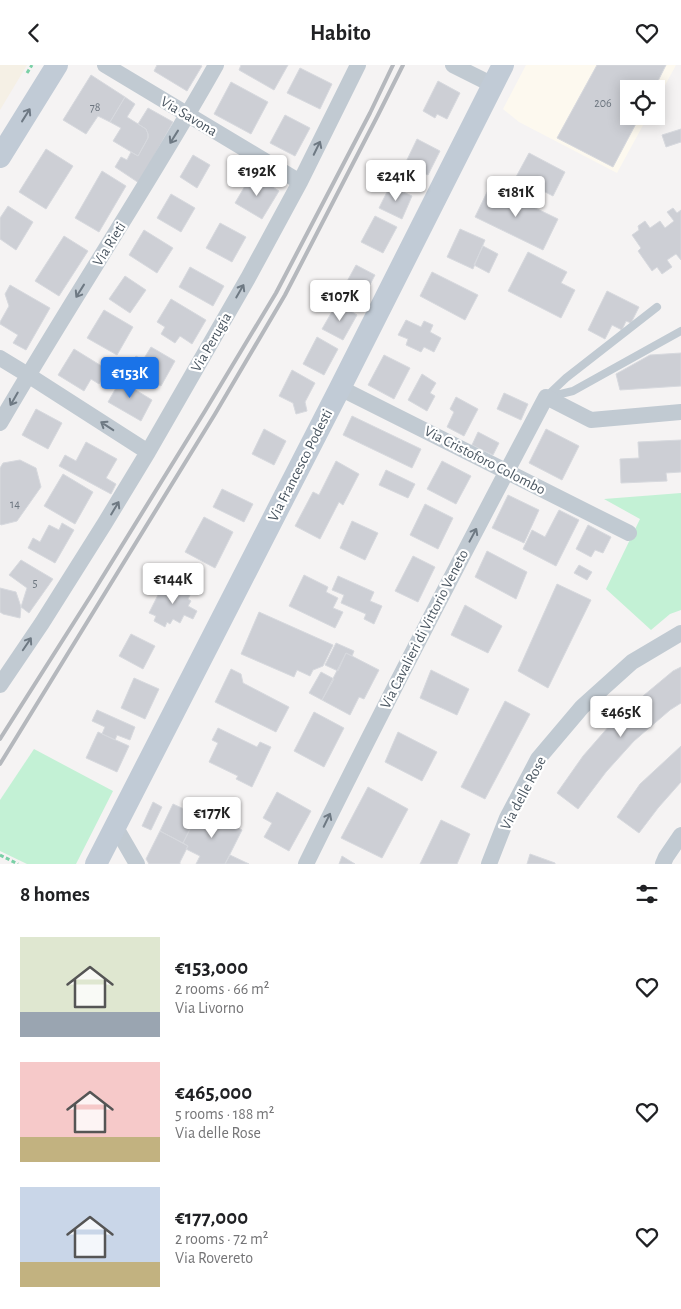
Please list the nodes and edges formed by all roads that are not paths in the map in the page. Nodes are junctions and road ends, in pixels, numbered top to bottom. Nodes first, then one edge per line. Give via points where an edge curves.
1 (56, 65) edge
2 (105, 65) edge
3 (216, 65) edge
4 (358, 65) edge
5 (453, 65) edge
6 (503, 65) edge
7 (493, 85) junction
8 (188, 115) junction
9 (0, 157) edge
10 (300, 183) junction
11 (657, 307) dead end
12 (681, 331) edge
13 (0, 358) edge
14 (28, 375) junction
15 (340, 388) junction
16 (546, 397) junction
17 (681, 412) edge
18 (0, 423) edge
19 (148, 452) junction
20 (507, 471) junction
21 (629, 533) dead end
22 (681, 633) edge
23 (0, 685) edge
24 (115, 826) junction
25 (681, 835) edge
26 (96, 864) edge
27 (137, 864) edge
28 (306, 864) edge
29 (489, 864) edge
30 (663, 864) edge

9 -> 1 main road
2 - 8 street, Via Savona
3 - 8 street, Via Rieti
10 -> 4 street, Via Perugia
5 - 7 street
6 - 7 main road, Via Francesco Podesti
7 - 15 main road, Via Francesco Podesti
8 - 10 street, Via Savona
8 -> 14 street, Via Rieti
19 -> 10 street, Via Perugia
11 - 16 lane
12 - 16 lane via 573,391
13 - 14 street
14 -> 18 street, Via Rieti
19 -> 14 street
15 - 20 street, Via Cristoforo Colombo
15 - 24 main road, Via Francesco Podesti
16 - 17 street via 591,420
16 - 20 street, Via Cavalieri di Vittorio Veneto
23 -> 19 street, Via Perugia
20 - 21 street, Via Cristoforo Colombo
28 -> 20 street, Via Cavalieri di Vittorio Veneto
22 - 29 street, Via delle Rose via 632,662 582,707 538,759 507,818
24 - 26 main road, Via Francesco Podesti
24 - 27 street
25 - 30 street

